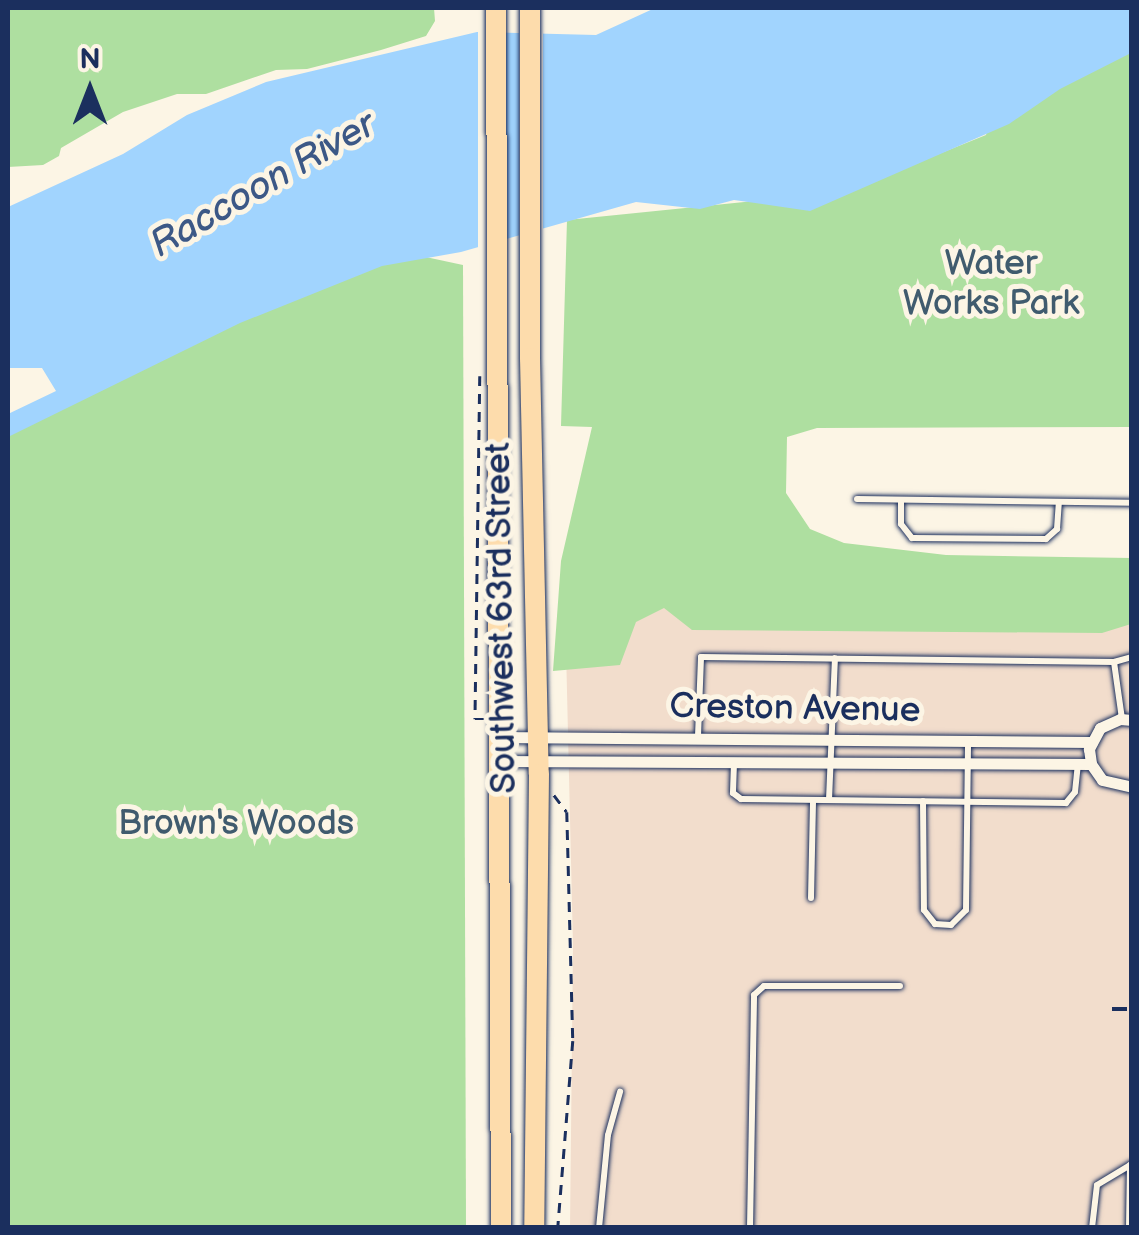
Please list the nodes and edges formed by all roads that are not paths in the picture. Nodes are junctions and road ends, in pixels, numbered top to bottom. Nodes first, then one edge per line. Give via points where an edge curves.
1 (496, 8) edge
2 (530, 8) edge
3 (856, 499) dead end
4 (901, 500) junction
5 (1059, 502) junction
6 (1132, 503) edge
7 (1132, 657) edge
8 (834, 658) junction
9 (1114, 662) junction
10 (1127, 719) edge
11 (537, 735) junction
12 (698, 736) junction
13 (497, 737) junction
14 (832, 738) junction
15 (968, 738) junction
16 (1092, 742) junction
17 (538, 759) junction
18 (498, 761) junction
19 (734, 762) junction
20 (830, 762) junction
21 (967, 762) junction
22 (1084, 764) junction
23 (1132, 787) edge
24 (813, 800) junction
25 (829, 800) junction
26 (923, 802) junction
27 (966, 802) junction
28 (810, 898) dead end
29 (900, 986) dead end
30 (620, 1092) dead end
31 (1131, 1164) edge
32 (501, 1228) edge
33 (534, 1228) edge
34 (599, 1228) edge
35 (750, 1228) edge
36 (1092, 1228) edge
37 (1128, 1228) edge

1 - 13 main road, Southwest 63rd Street
2 - 11 main road, Southwest 63rd Street
3 - 4 lane
4 - 5 lane
4 - 5 lane via 901,524 912,538 1046,539 1057,529
5 - 6 lane
7 - 9 lane
8 - 9 lane
8 - 12 lane via 701,657
8 - 14 lane
9 - 10 lane
10 - 16 street via 1100,728
11 - 12 street, Creston Avenue
11 - 13 street, Creston Avenue
11 - 17 main road, Southwest 63rd Street
12 - 14 street, Creston Avenue
13 - 18 main road, Southwest 63rd Street
14 - 15 street, Creston Avenue
14 - 20 lane
15 - 16 street, Creston Avenue
15 - 21 lane
16 - 22 street
17 - 18 street, Creston Avenue
17 - 19 street, Creston Avenue
17 - 33 main road, Southwest 63rd Street
18 - 32 main road, Southwest 63rd Street
19 - 20 street, Creston Avenue
19 - 24 lane via 733,794 740,800
20 - 21 street, Creston Avenue
20 - 25 lane
21 - 22 street, Creston Avenue
21 - 27 lane
22 - 23 street via 1112,786
22 - 27 lane via 1066,803
24 - 25 lane
24 - 28 lane
25 - 26 lane
26 - 27 lane
26 - 27 lane via 924,910 936,924 951,925 966,910
29 - 35 lane via 764,986 754,995
30 - 34 lane via 608,1135
31 - 36 lane via 1097,1185
31 - 37 lane

